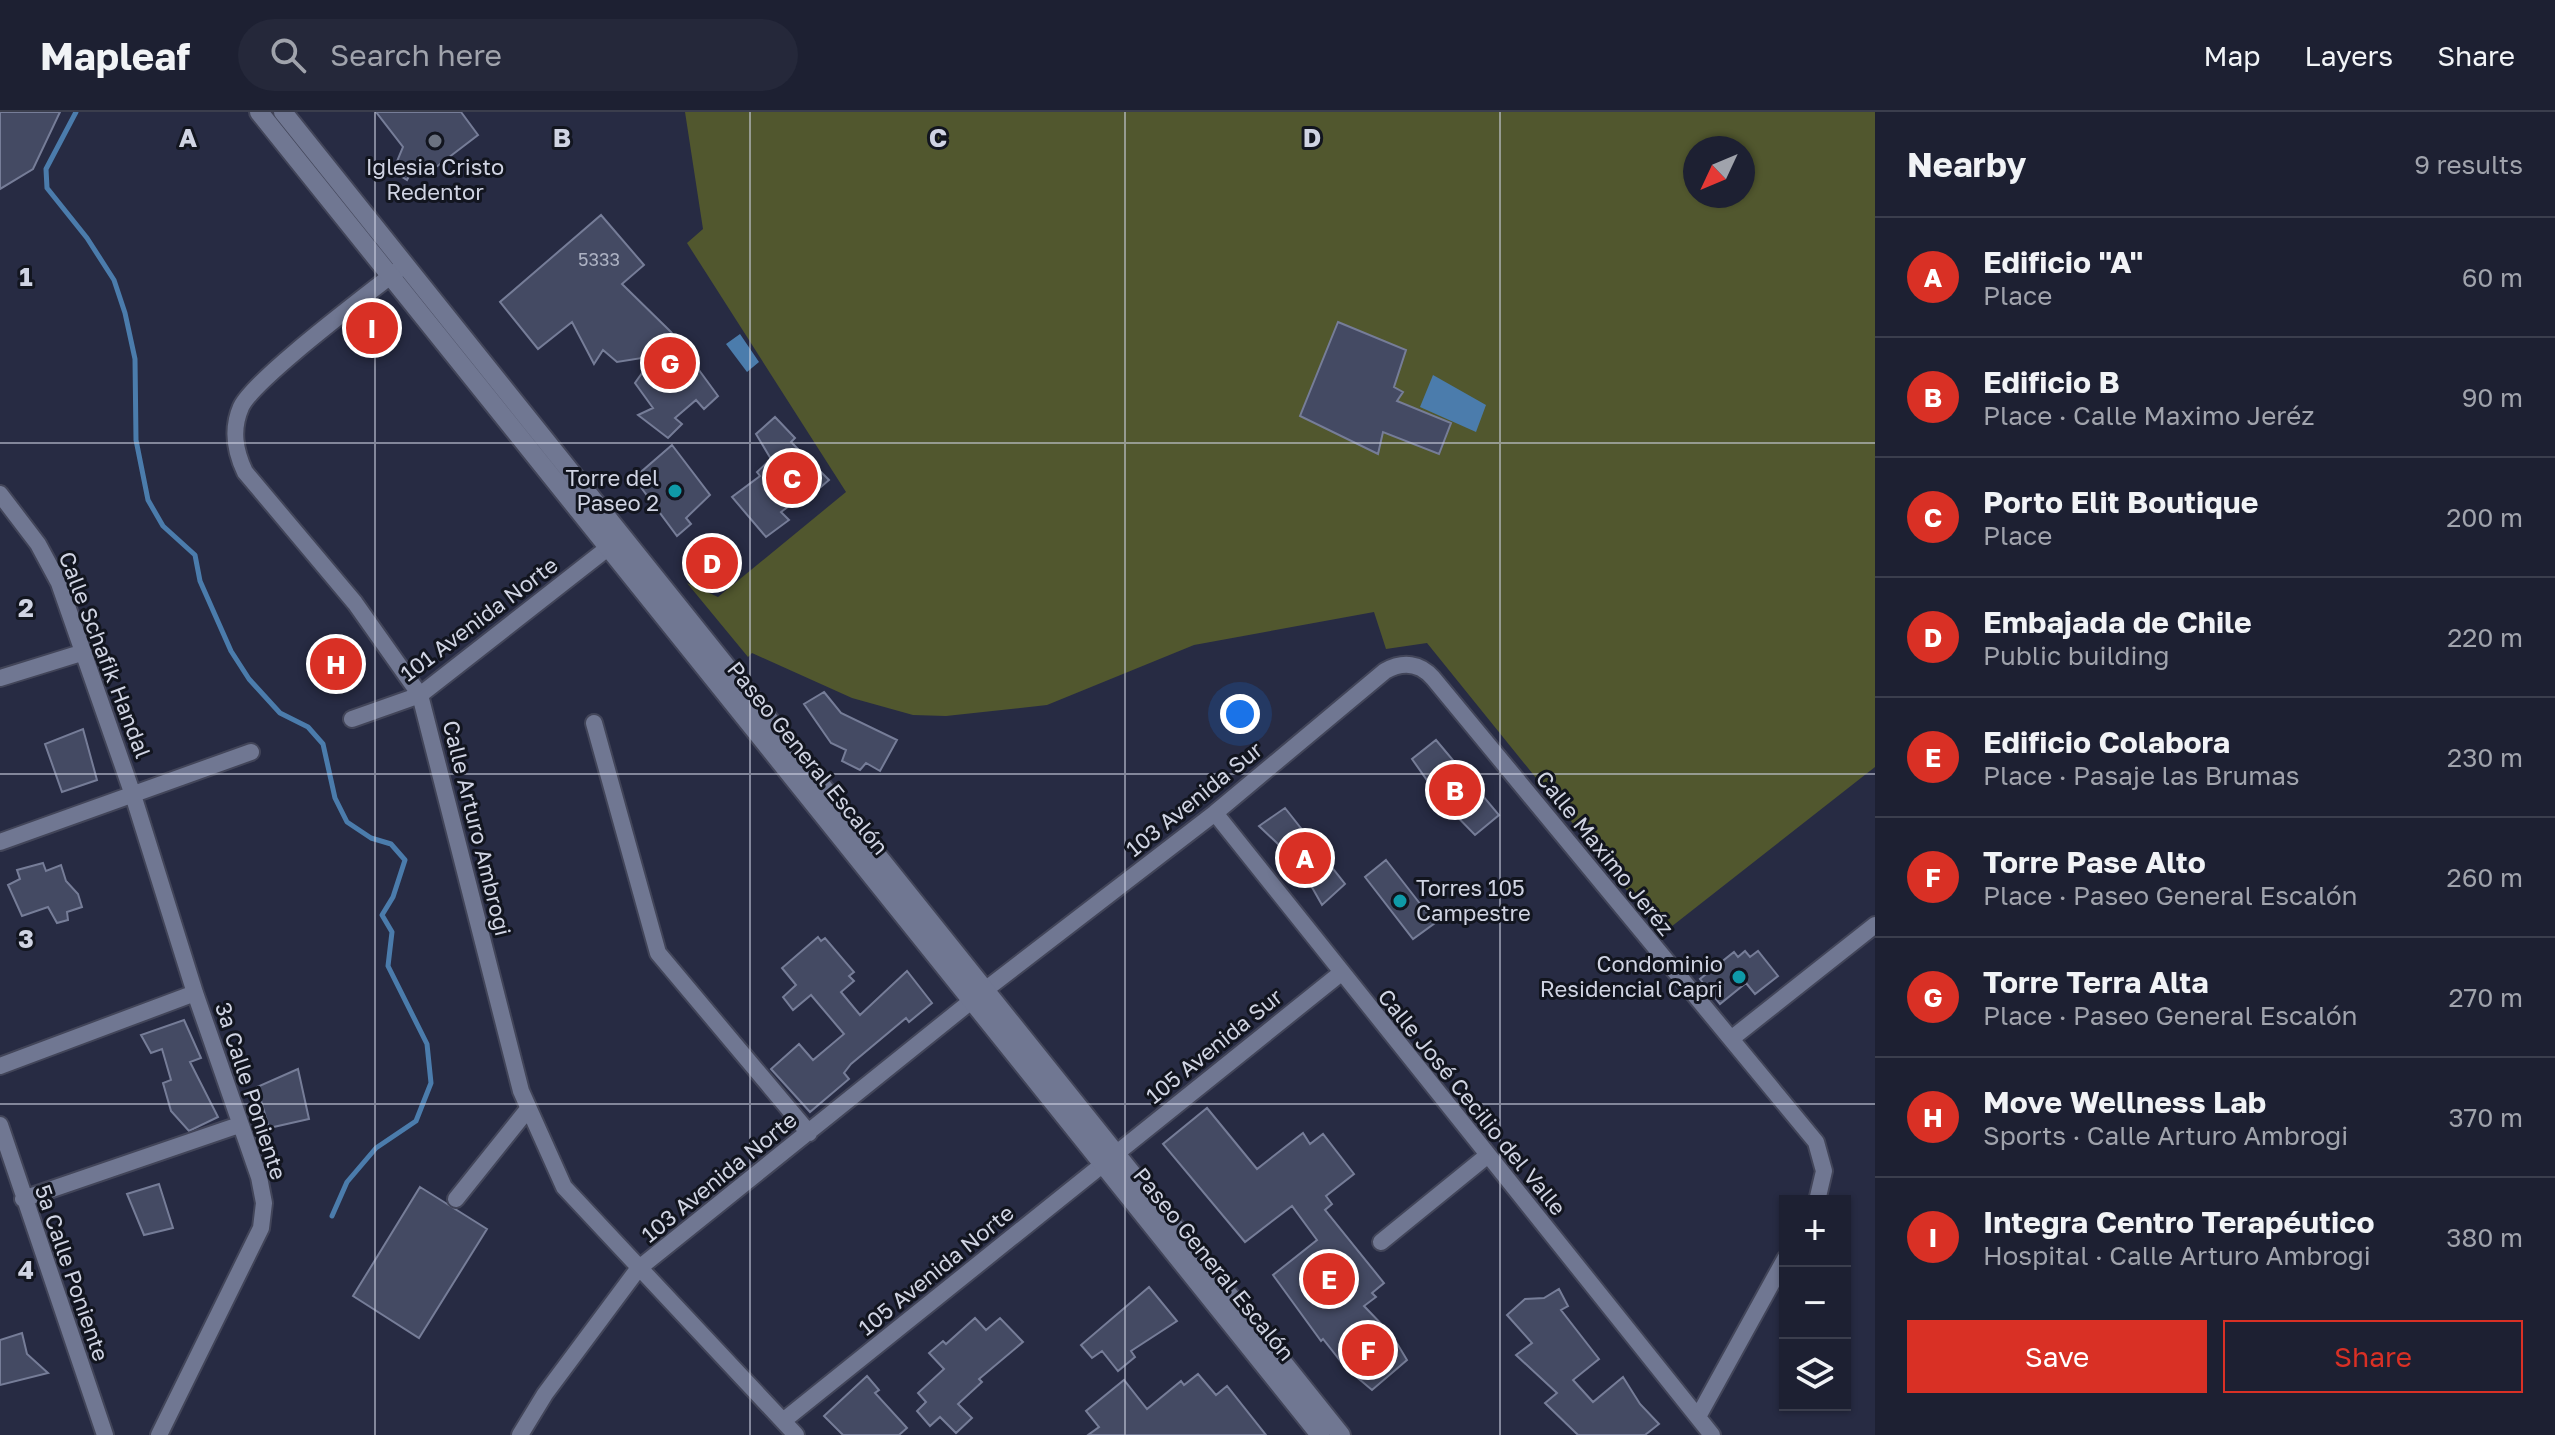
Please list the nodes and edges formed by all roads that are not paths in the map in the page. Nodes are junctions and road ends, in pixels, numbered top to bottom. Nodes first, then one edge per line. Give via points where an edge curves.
1 (259, 112) edge
2 (283, 112) edge
3 (398, 270) junction
4 (0, 494) edge
5 (616, 542) junction
6 (81, 653) junction
7 (0, 678) edge
8 (1433, 678) joint
9 (420, 695) junction
10 (352, 719) dead end
11 (594, 723) dead end
12 (251, 752) dead end
13 (133, 795) junction
14 (1215, 813) junction
15 (0, 842) edge
16 (1875, 925) edge
17 (1341, 973) junction
18 (195, 993) junction
19 (978, 995) junction
20 (1731, 1039) junction
21 (0, 1066) edge
22 (528, 1109) junction
23 (0, 1125) edge
24 (239, 1125) junction
25 (809, 1133) junction
26 (1488, 1155) junction
27 (1109, 1158) junction
28 (1818, 1195) edge
29 (23, 1199) junction
30 (456, 1199) dead end
31 (1381, 1242) dead end
32 (1781, 1267) edge
33 (638, 1269) junction
34 (1699, 1415) junction
35 (783, 1421) junction
36 (105, 1435) edge
37 (159, 1435) edge
38 (520, 1435) edge
39 (796, 1435) edge
40 (1320, 1435) edge
41 (1341, 1435) edge
42 (1712, 1435) edge

1 - 3 street, Paseo General Escalón
2 - 3 street, Paseo General Escalón
3 - 5 street, Paseo General Escalón
3 - 9 street, Calle Arturo Ambrogi via 262,382 241,406 234,434 245,472 355,603
4 - 6 street, Calle Schafik Handal via 53,570
5 - 9 street, 101 Avenida Norte
5 - 19 street, Paseo General Escalón
6 - 7 street
6 - 13 street, Calle Schafik Handal
8 - 14 street, 103 Avenida Sur via 1412,664 1385,671
8 - 20 street, Calle Maximo Jeréz
9 - 10 street, 101 Avenida Norte
9 - 22 street, Calle Arturo Ambrogi
11 - 25 street via 658,953
12 - 13 street
13 - 15 street
13 - 18 street, 3a Calle Poniente
14 - 17 street, Calle José Cecilio del Valle
14 - 19 street, 103 Avenida Sur
16 - 20 street
17 - 26 street, Calle José Cecilio del Valle
17 - 27 street, 105 Avenida Sur
18 - 21 street
18 - 24 street, 3a Calle Poniente
19 - 25 street, 103 Avenida Norte
19 - 27 street, Paseo General Escalón
20 - 28 street, Calle Maximo Jeréz via 1816,1142 1824,1171
22 - 30 street
22 - 33 street, Calle Arturo Ambrogi via 564,1187
23 - 29 street, 5a Calle Poniente
24 - 29 street
24 - 37 street, 3a Calle Poniente via 259,1177 261,1228
25 - 33 street, 103 Avenida Norte
26 - 31 street
26 - 34 street, Calle José Cecilio del Valle
27 - 35 street, 105 Avenida Norte
27 - 40 street, Paseo General Escalón
27 - 41 street, Paseo General Escalón
29 - 36 street, 5a Calle Poniente
32 - 34 street
33 - 35 street, Calle Arturo Ambrogi
33 - 38 street, 103 Avenida Norte
34 - 42 street, Calle José Cecilio del Valle
35 - 39 street, Calle Arturo Ambrogi

